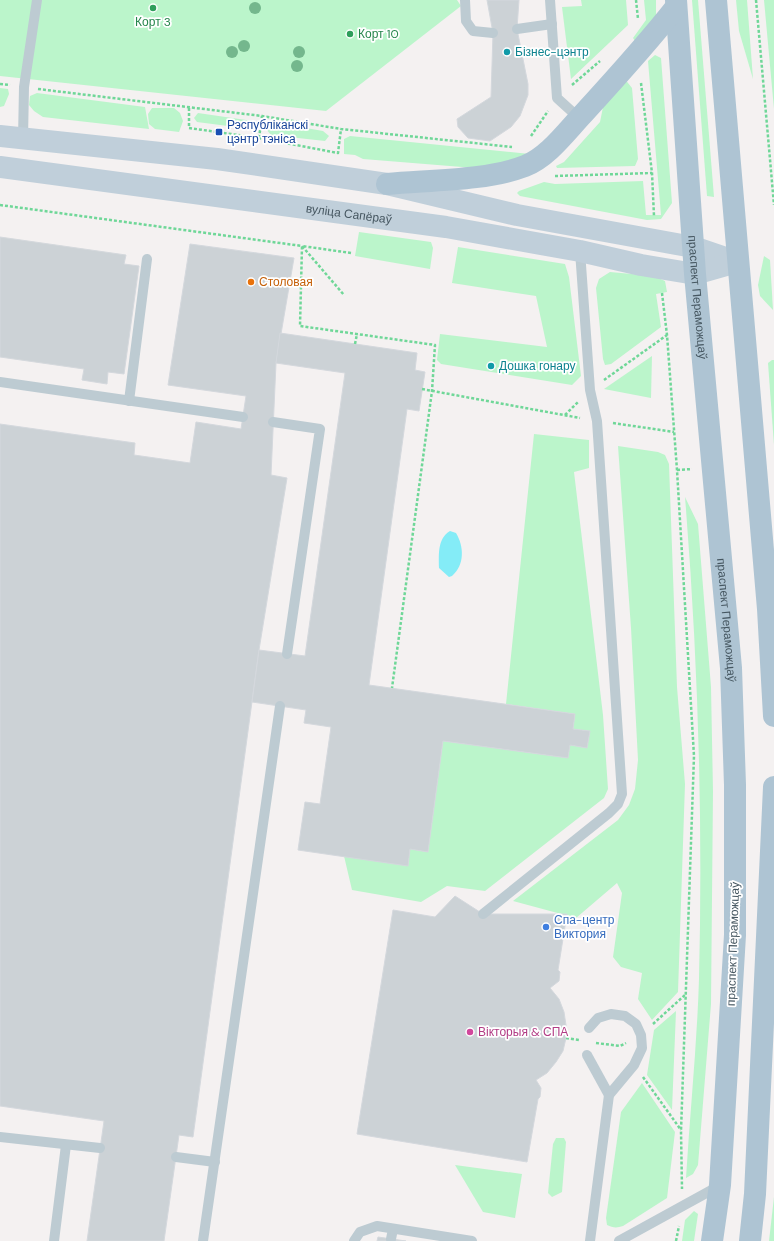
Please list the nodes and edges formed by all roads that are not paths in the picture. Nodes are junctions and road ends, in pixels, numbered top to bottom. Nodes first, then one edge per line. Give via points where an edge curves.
1 (37, 0) edge
2 (465, 0) edge
3 (550, 0) edge
4 (716, 0) edge
5 (676, 3) edge
6 (552, 24) junction
7 (517, 29) dead end
8 (493, 33) dead end
9 (579, 118) junction
10 (0, 136) edge
11 (23, 139) junction
12 (0, 167) edge
13 (387, 184) junction
14 (693, 247) junction
15 (580, 250) junction
16 (146, 259) dead end
17 (737, 262) junction
18 (695, 274) junction
19 (0, 382) edge
20 (129, 401) junction
21 (243, 417) dead end
22 (274, 422) dead end
23 (287, 654) dead end
24 (280, 706) dead end
25 (774, 716) edge
26 (774, 787) edge
27 (483, 914) dead end
28 (589, 1028) dead end
29 (768, 1051) edge
30 (587, 1055) dead end
31 (609, 1095) junction
32 (0, 1137) edge
33 (66, 1145) junction
34 (100, 1148) dead end
35 (176, 1157) dead end
36 (214, 1162) junction
37 (720, 1185) junction
38 (54, 1241) edge
39 (203, 1241) edge
40 (354, 1241) edge
41 (472, 1241) edge
42 (590, 1241) edge
43 (619, 1241) edge
44 (712, 1241) edge
45 (750, 1241) edge

1 - 11 lane via 24,87
2 - 8 lane via 466,21 473,31
3 - 6 lane
4 - 17 main road
5 - 9 main road via 629,65
5 - 14 main road, праспект Пераможцаў
6 - 7 lane
6 - 9 lane via 557,98
9 - 13 main road via 539,158 503,173
10 - 11 main road
11 - 13 main road via 217,159
12 - 15 main road, вуліца Сапёраў via 446,227
13 - 14 main road via 516,215
14 - 17 main road
14 - 18 main road, праспект Пераможцаў
15 - 18 main road, вуліца Сапёраў via 641,265
15 - 27 lane via 590,390 597,421 622,794 618,804 609,813
16 - 20 lane
17 - 18 main road
17 - 25 main road via 768,609
18 - 37 main road, праспект Пераможцаў via 731,668 735,785 735,935
19 - 20 lane
20 - 21 lane
22 - 23 lane via 320,429
24 - 36 lane
26 - 29 main road
28 - 31 lane via 598,1018 611,1014 625,1016 636,1024 641,1035 642,1048 634,1065
29 - 45 main road
30 - 31 lane
31 - 42 lane
32 - 33 lane
33 - 34 lane
33 - 38 lane
35 - 36 lane
36 - 39 lane
37 - 43 lane
37 - 44 main road, праспект Пераможцаў
40 - 41 lane via 360,1232 377,1226 392,1234

